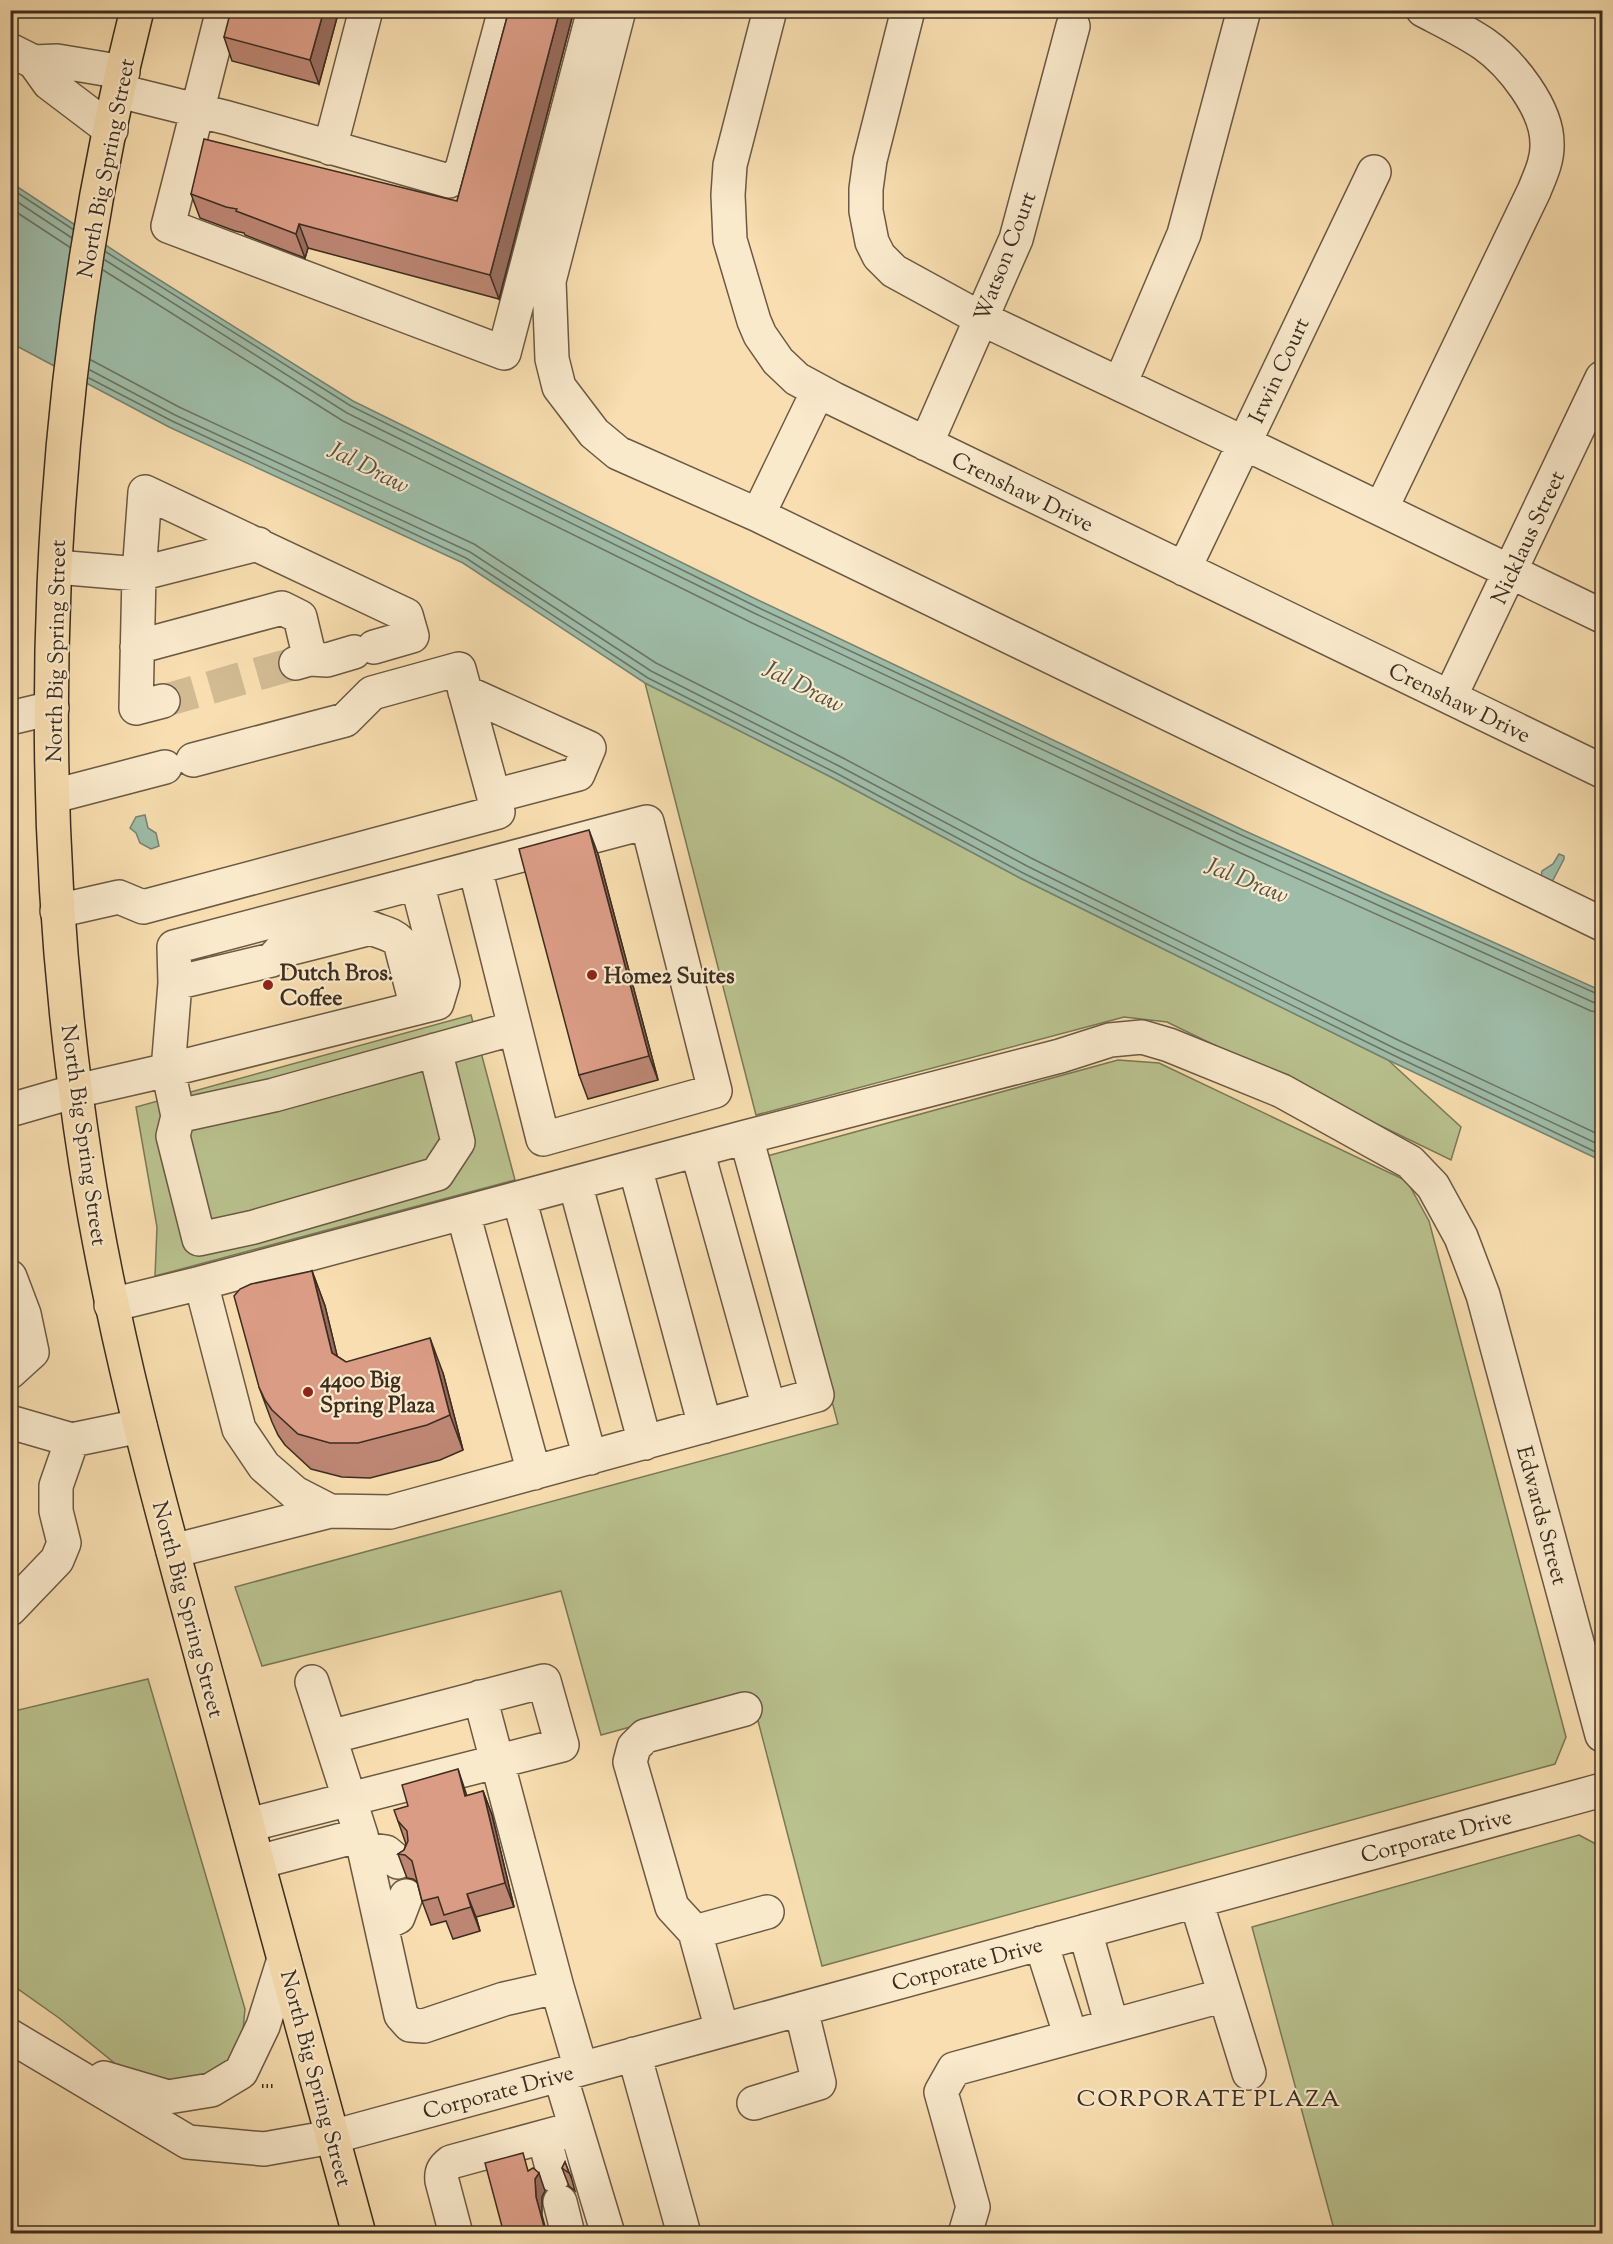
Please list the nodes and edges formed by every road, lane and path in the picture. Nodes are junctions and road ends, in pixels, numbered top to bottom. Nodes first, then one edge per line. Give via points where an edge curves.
1 (137, 10) edge
2 (223, 10) edge
3 (366, 10) edge
4 (505, 10) edge
5 (594, 10) edge
6 (619, 10) edge
7 (770, 10) edge
8 (908, 10) edge
9 (1244, 10) edge
10 (1423, 10) edge
11 (1073, 26) dead end
12 (22, 56) edge
13 (121, 81) junction
14 (198, 111) junction
15 (111, 130) junction
16 (330, 148) junction
17 (1374, 172) dead end
18 (982, 319) junction
19 (1602, 378) edge
20 (1120, 384) junction
21 (818, 391) junction
22 (1244, 443) junction
23 (926, 444) junction
24 (1381, 509) junction
25 (758, 515) junction
26 (258, 544) junction
27 (56, 567) junction
28 (1184, 569) junction
29 (1511, 571) junction
30 (139, 574) junction
31 (1602, 616) edge
32 (137, 646) junction
33 (465, 692) junction
34 (1450, 697) junction
35 (163, 701) tunnel mouth
36 (52, 708) junction
37 (10, 718) edge
38 (1602, 771) edge
39 (54, 796) junction
40 (494, 796) junction
41 (475, 868) junction
42 (417, 883) junction
43 (57, 911) junction
44 (1602, 924) edge
45 (175, 982) junction
46 (417, 1008) junction
47 (515, 1028) junction
48 (435, 1050) junction
49 (168, 1070) junction
50 (76, 1091) junction
51 (10, 1110) edge
52 (178, 1116) junction
53 (746, 1137) junction
54 (697, 1150) junction
55 (635, 1167) junction
56 (575, 1183) junction
57 (519, 1198) junction
58 (463, 1213) junction
59 (10, 1277) edge
60 (201, 1283) junction
61 (111, 1305) junction
62 (10, 1371) edge
63 (769, 1408) junction
64 (140, 1425) junction
65 (705, 1426) junction
66 (28, 1431) edge
67 (645, 1443) junction
68 (590, 1458) junction
69 (534, 1473) junction
70 (330, 1512) junction
71 (173, 1551) junction
72 (10, 1610) edge
73 (312, 1682) dead end
74 (480, 1697) junction
75 (745, 1709) dead end
76 (1602, 1735) edge
77 (330, 1737) junction
78 (497, 1761) junction
79 (1602, 1790) edge
80 (349, 1799) junction
81 (248, 1825) junction
82 (362, 1842) junction
83 (258, 1862) junction
84 (398, 1862) edge
85 (406, 1896) dead end
86 (1196, 1901) junction
87 (767, 1912) dead end
88 (381, 1925) junction
89 (1085, 1931) junction
90 (695, 1932) junction
91 (1041, 1943) junction
92 (284, 1959) junction
93 (557, 1987) junction
94 (1225, 1995) junction
95 (801, 2008) junction
96 (1112, 2026) junction
97 (722, 2030) junction
98 (10, 2036) edge
99 (1071, 2037) junction
100 (634, 2054) junction
101 (54, 2062) junction
102 (570, 2072) junction
103 (1249, 2073) dead end
104 (754, 2103) dead end
105 (576, 2128) junction
106 (332, 2137) junction
107 (544, 2137) junction
108 (359, 2234) edge
109 (456, 2234) edge
110 (568, 2234) edge
111 (608, 2234) edge
112 (684, 2234) edge
113 (965, 2234) edge

1 - 13 highway, North Big Spring Street
2 - 14 street
3 - 16 street
4 - 16 street via 466,158 456,177 449,181 427,176
5 - 14 street via 504,353 168,226
6 - 25 street via 549,281 552,359 559,387 594,433 618,453
7 - 21 street, Crenshaw Drive via 730,165 729,227 760,334 778,361
8 - 18 street via 870,160 866,211 872,242 894,271
9 - 20 street via 1184,234
10 - 24 street via 1486,45 1520,81 1543,119 1547,142 1544,168 1534,191
11 - 18 street, Watson Court via 1023,217
12 - 13 street via 57,61
12 - 15 street via 49,83
13 - 14 street
13 - 15 highway, North Big Spring Street
14 - 16 street
15 - 27 highway, North Big Spring Street via 79,304 59,497
17 - 22 street, Irwin Court
18 - 20 street
18 - 23 street, Watson Court
19 - 29 street, Nicklaus Street
20 - 22 street
21 - 23 street, Crenshaw Drive
21 - 25 street
22 - 24 street
22 - 28 street, Irwin Court
23 - 28 street, Crenshaw Drive
24 - 29 street
25 - 44 street
26 - 30 street
26 - 30 street via 145,492
26 - 32 street via 406,615 412,636 327,660 303,661 300,617 282,608
27 - 30 street
27 - 36 highway, North Big Spring Street
28 - 34 street, Crenshaw Drive
29 - 31 street
29 - 34 street, Nicklaus Street
30 - 32 street
32 - 35 street via 136,708
33 - 39 street via 459,669 372,693 345,720
33 - 40 street
33 - 40 street via 589,748 578,774
34 - 38 street, Crenshaw Drive
36 - 37 street
36 - 39 highway, North Big Spring Street
39 - 43 highway, North Big Spring Street
40 - 43 street via 498,812 143,907 119,897
41 - 42 street
41 - 47 street
41 - 47 street via 647,822 715,1091 543,1139
42 - 45 street via 174,947
42 - 46 street via 443,982 437,1003
43 - 50 highway, North Big Spring Street
45 - 46 street via 272,960 280,951 371,928 392,934 400,942
45 - 49 street
46 - 49 street
47 - 48 street
48 - 52 street via 274,1095
48 - 52 street via 458,1142 436,1174 254,1227 199,1239 173,1136
49 - 50 street
49 - 52 street
50 - 51 street
50 - 61 highway, North Big Spring Street
53 - 54 street, Edwards Street
53 - 63 street via 817,1395
53 - 76 street, Edwards Street via 1110,1040 1142,1037 1281,1091 1410,1162 1433,1186 1450,1216 1483,1295
54 - 55 street, Edwards Street
54 - 63 street
55 - 56 street, Edwards Street
55 - 65 street
56 - 57 street, Edwards Street
56 - 67 street
57 - 58 street, Edwards Street
57 - 68 street
58 - 60 street, Edwards Street
58 - 69 street
59 - 62 street via 24,1314 32,1352
60 - 61 street, Edwards Street
60 - 70 street via 239,1429 264,1466 295,1493
61 - 64 highway, North Big Spring Street
63 - 65 street
64 - 66 street
64 - 71 highway, North Big Spring Street
65 - 67 street
66 - 72 street via 56,1486 56,1512 64,1543 57,1560
67 - 68 street
68 - 69 street
69 - 70 street via 390,1512
70 - 71 street
71 - 81 highway, North Big Spring Street
73 - 77 street
74 - 77 street
74 - 78 street
74 - 78 street via 544,1681 562,1745
75 - 90 street via 645,1736 634,1747 630,1762 672,1907
77 - 80 street
78 - 80 street
78 - 93 street
79 - 86 street, Corporate Drive
80 - 81 street
80 - 82 street
81 - 83 highway, North Big Spring Street
82 - 83 street
82 - 84 street
82 - 88 street
83 - 92 highway, North Big Spring Street
85 - 88 street via 398,1917
86 - 89 street, Corporate Drive
86 - 94 street
87 - 90 street
88 - 93 street via 401,2015 410,2025 424,2026
89 - 91 street, Corporate Drive
89 - 96 street
90 - 97 street
91 - 95 street, Corporate Drive
91 - 99 street
92 - 101 street via 263,2026 241,2072 211,2090 168,2097
92 - 106 highway, North Big Spring Street
93 - 102 street
94 - 96 street
94 - 103 street
95 - 97 street, Corporate Drive
95 - 104 street via 819,2083
96 - 99 street
97 - 100 street, Corporate Drive
98 - 101 street
99 - 113 street via 954,2069 941,2092 973,2207
100 - 102 street, Corporate Drive
100 - 112 street
101 - 106 street, Corporate Drive via 188,2142 264,2149
102 - 105 street
102 - 106 street, Corporate Drive
105 - 107 street
105 - 111 street
106 - 108 highway, North Big Spring Street
107 - 109 street via 445,2166 442,2181
107 - 110 street

